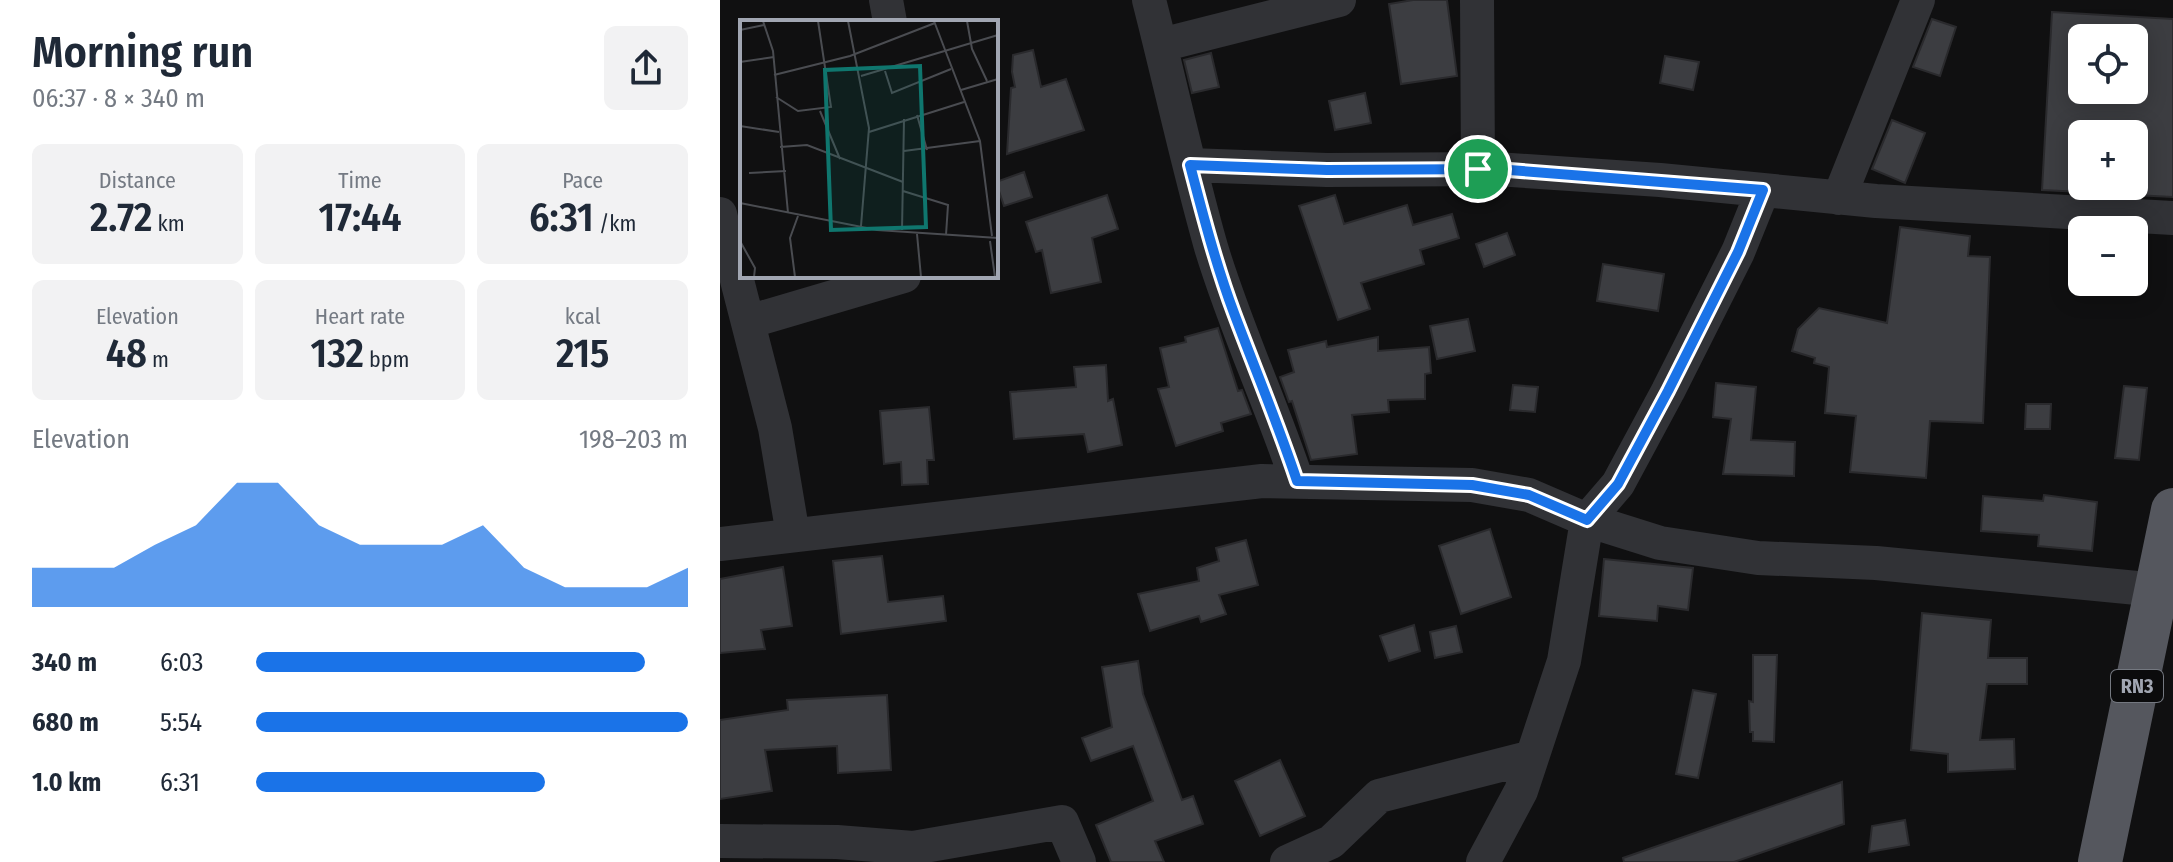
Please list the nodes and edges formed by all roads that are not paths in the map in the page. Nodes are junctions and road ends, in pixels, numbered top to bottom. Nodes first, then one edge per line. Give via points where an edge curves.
1 (886, 0) edge
2 (1149, 0) edge
3 (1339, 0) edge
4 (1477, 0) edge
5 (1918, 0) edge
6 (890, 20) edge
7 (1161, 45) junction
8 (1190, 165) junction
9 (1478, 169) junction
10 (1763, 190) junction
11 (1839, 198) junction
12 (720, 214) edge
13 (2173, 218) edge
14 (897, 278) edge
15 (748, 322) junction
16 (1297, 481) junction
17 (2173, 510) edge
18 (1587, 520) junction
19 (793, 535) junction
20 (720, 544) edge
21 (2158, 590) junction
22 (1532, 757) junction
23 (720, 841) edge
24 (1079, 862) edge
25 (1287, 862) edge
26 (1483, 862) edge
27 (2100, 862) edge

1 - 6 street
2 - 7 street
3 - 7 street
4 - 9 street
5 - 11 street
7 - 8 street
8 - 9 street
8 - 16 street via 1233,313
9 - 10 street
10 - 11 street
10 - 18 street via 1738,252 1633,457
11 - 13 street
12 - 15 street
14 - 15 street
15 - 19 street via 775,428
16 - 18 street via 1472,485 1529,495
16 - 19 street
17 - 21 highway, RN3
18 - 21 street via 1660,543 1758,558
18 - 22 street via 1564,661
19 - 20 street
21 - 27 highway, RN3
22 - 25 street via 1379,796 1331,842
22 - 26 street via 1521,791
23 - 24 street via 913,848 1062,822

